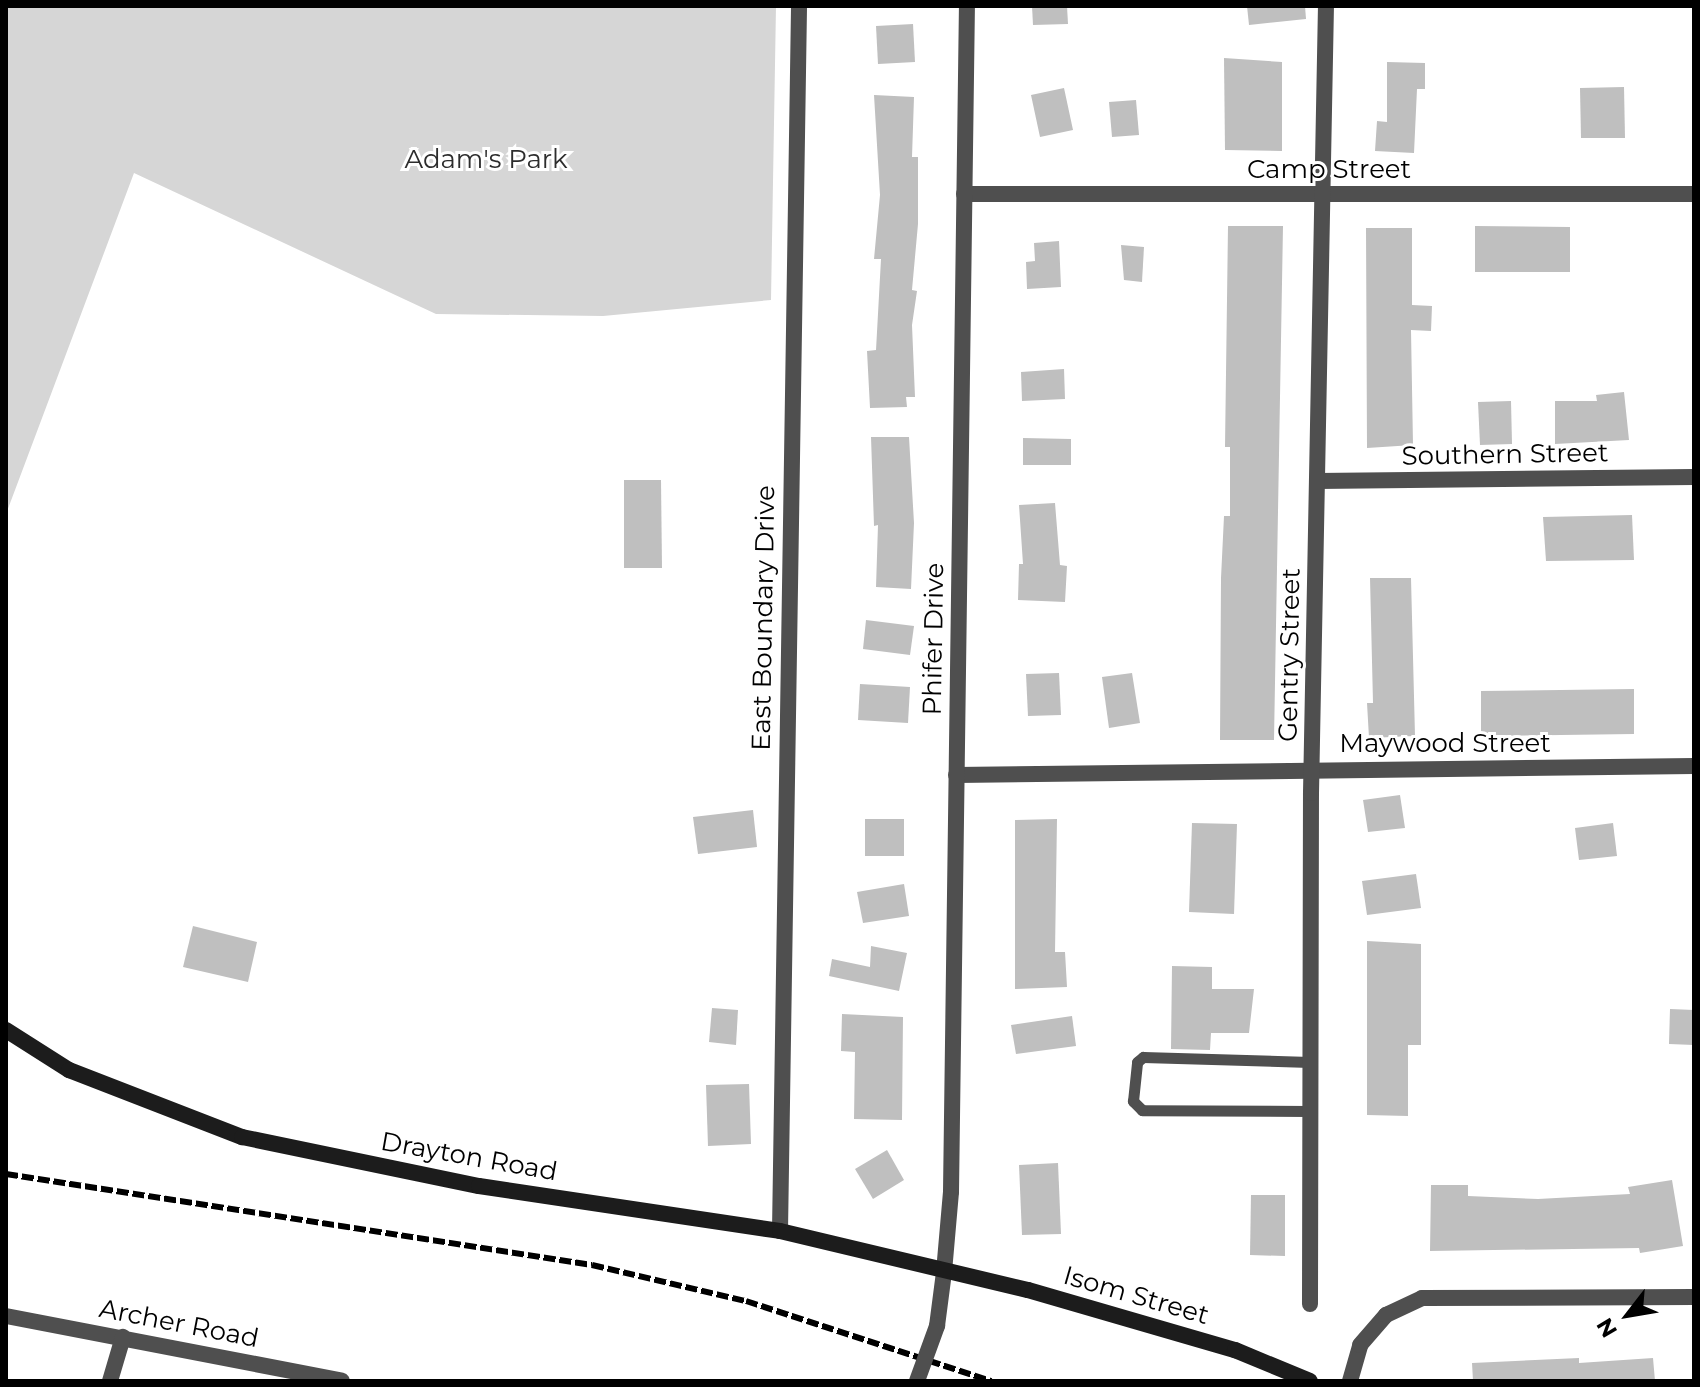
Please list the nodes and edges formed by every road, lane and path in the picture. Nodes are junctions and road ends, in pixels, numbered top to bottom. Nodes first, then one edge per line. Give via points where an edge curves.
1 (799, 6) edge
2 (967, 6) edge
3 (1326, 6) edge
4 (964, 194) junction
5 (1323, 194) junction
6 (1694, 194) edge
7 (1694, 477) edge
8 (1317, 481) junction
9 (1694, 766) edge
10 (1311, 769) junction
11 (956, 775) junction
12 (6, 1030) edge
13 (1310, 1062) junction
14 (1309, 1111) junction
15 (780, 1231) junction
16 (944, 1272) junction
17 (1694, 1297) edge
18 (1310, 1304) dead end
19 (6, 1316) edge
20 (123, 1337) junction
21 (110, 1381) edge
22 (342, 1381) edge
23 (917, 1381) edge
24 (1310, 1381) edge
25 (1350, 1381) edge

1 - 15 street, East Boundary Drive
2 - 4 street, Phifer Drive
3 - 5 street, Gentry Street
4 - 5 street, Camp Street
4 - 11 street, Phifer Drive
5 - 6 street, Camp Street
5 - 8 street, Gentry Street
7 - 8 street, Southern Street
8 - 10 street, Gentry Street
9 - 10 street, Maywood Street
10 - 11 street, Maywood Street
10 - 13 street, Gentry Street
11 - 16 street, Phifer Drive via 951,1192
12 - 15 main road, Drayton Road via 69,1070 242,1137 479,1186
13 - 14 street, Gentry Street
13 - 14 lane via 1143,1057 1137,1062 1133,1101 1142,1110
14 - 18 street, Gentry Street
15 - 16 main road, Drayton Road
16 - 23 street, Phifer Drive, bridge via 937,1326
16 - 24 main road, Isom Street via 1152,1325 1235,1350
17 - 25 street via 1422,1298 1386,1315 1360,1345
19 - 20 street, Archer Road
20 - 21 street
20 - 22 street, Archer Road

